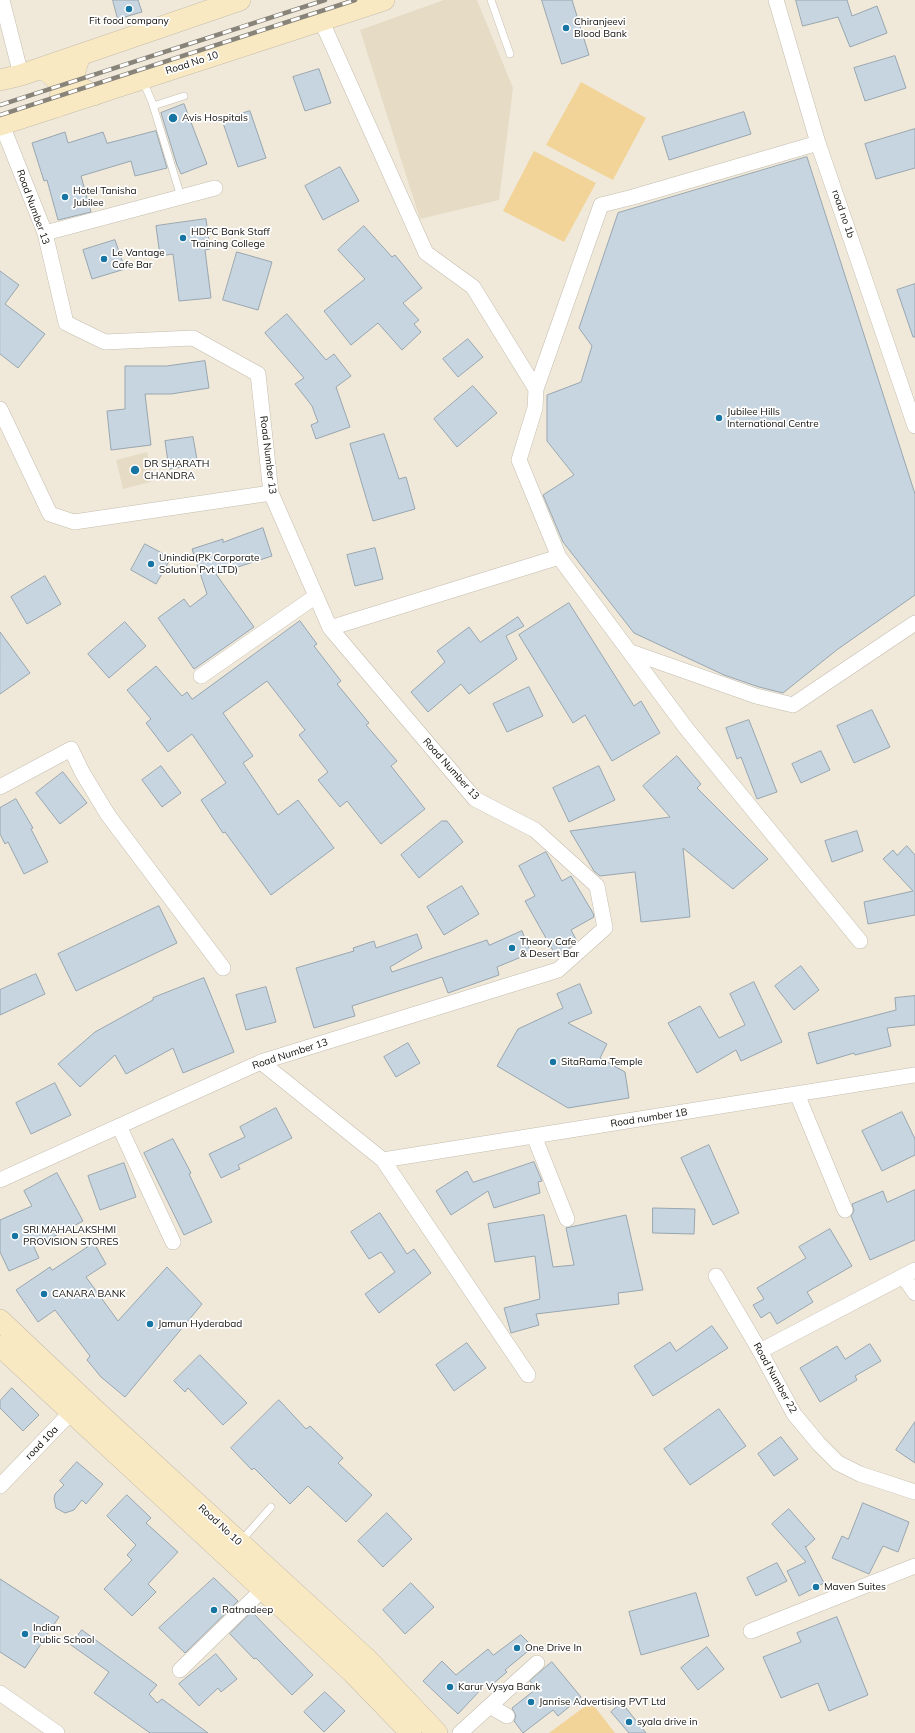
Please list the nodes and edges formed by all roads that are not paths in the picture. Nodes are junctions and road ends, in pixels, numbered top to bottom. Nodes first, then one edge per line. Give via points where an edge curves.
1 (2, 0) edge
2 (240, 0) edge
3 (384, 0) edge
4 (491, 0) edge
5 (776, 0) edge
6 (322, 20) junction
7 (510, 54) dead end
8 (80, 55) junction
9 (41, 68) junction
10 (21, 75) junction
11 (143, 79) junction
12 (0, 80) edge
13 (94, 95) junction
14 (184, 96) dead end
15 (153, 106) junction
16 (57, 107) junction
17 (1, 125) edge
18 (818, 143) junction
19 (215, 188) dead end
20 (181, 197) junction
21 (45, 233) junction
22 (536, 389) junction
23 (0, 409) edge
24 (915, 426) edge
25 (271, 493) junction
26 (559, 556) junction
27 (316, 596) junction
28 (915, 623) edge
29 (330, 628) junction
30 (631, 652) junction
31 (201, 676) dead end
32 (0, 787) edge
33 (860, 941) dead end
34 (223, 968) dead end
35 (261, 1062) junction
36 (915, 1075) edge
37 (797, 1094) junction
38 (119, 1126) junction
39 (534, 1136) junction
40 (383, 1160) junction
41 (0, 1180) edge
42 (845, 1210) dead end
43 (567, 1219) dead end
44 (173, 1242) dead end
45 (909, 1273) edge
46 (716, 1276) dead end
47 (915, 1293) edge
48 (0, 1320) edge
49 (0, 1346) edge
50 (760, 1351) junction
51 (528, 1375) dead end
52 (77, 1406) junction
53 (0, 1486) edge
54 (915, 1492) edge
55 (271, 1507) dead end
56 (240, 1543) junction
57 (915, 1566) edge
58 (262, 1590) junction
59 (750, 1631) dead end
60 (537, 1663) dead end
61 (180, 1670) dead end
62 (0, 1693) edge
63 (487, 1708) junction
64 (507, 1716) dead end
65 (58, 1733) edge
66 (411, 1733) edge
67 (437, 1733) edge
68 (460, 1733) edge

1 - 10 street
2 - 8 main road
3 - 6 main road, Road No 10
4 - 7 lane
5 - 18 street, road no 1b
6 - 11 main road, Road No 10
6 - 22 street via 426,253 473,287
8 - 9 main road
8 - 13 main road via 74,77 79,87
9 - 10 main road
9 - 16 main road via 58,81 61,90
10 - 12 main road
11 - 13 main road, Road No 10
11 - 15 lane
13 - 16 main road, Road No 10
14 - 15 lane
15 - 20 lane
16 - 17 main road, Road No 10
17 - 21 street, Road Number 13
18 - 22 street via 601,205
18 - 24 street, road no 1b
19 - 20 street
20 - 21 street
21 - 25 street, Road Number 13 via 66,323 105,342 193,338 258,374
22 - 26 street via 534,408 519,460
23 - 25 street via 50,514 74,522
25 - 27 street, Road Number 13
26 - 29 street
26 - 30 street
27 - 29 street, Road Number 13
27 - 31 street
28 - 30 street via 793,705 756,696
29 - 35 street, Road Number 13 via 476,799 535,830 597,886 605,928 558,970
30 - 33 street via 686,728
32 - 34 street via 71,749 108,815
35 - 38 street, Road Number 13
35 - 40 street
36 - 37 street, Road number 1B
37 - 39 street, Road number 1B
37 - 42 street
38 - 41 street, Road Number 13
38 - 44 street
39 - 40 street, Road number 1B
39 - 43 street
40 - 51 street
45 - 47 street
45 - 50 street
46 - 50 street, Road Number 22
48 - 52 main road, Road No 10
49 - 52 main road, Road No 10
50 - 54 street, Road Number 22 via 794,1414 838,1463 860,1474
52 - 53 street, road 10a
52 - 56 main road, Road No 10
52 - 58 main road, Road No 10
55 - 56 lane
56 - 67 main road, Road No 10 via 366,1659
57 - 59 street
58 - 61 street
58 - 66 main road, Road No 10 via 353,1673
60 - 63 street
62 - 65 street
63 - 64 street via 493,1708
63 - 68 street

